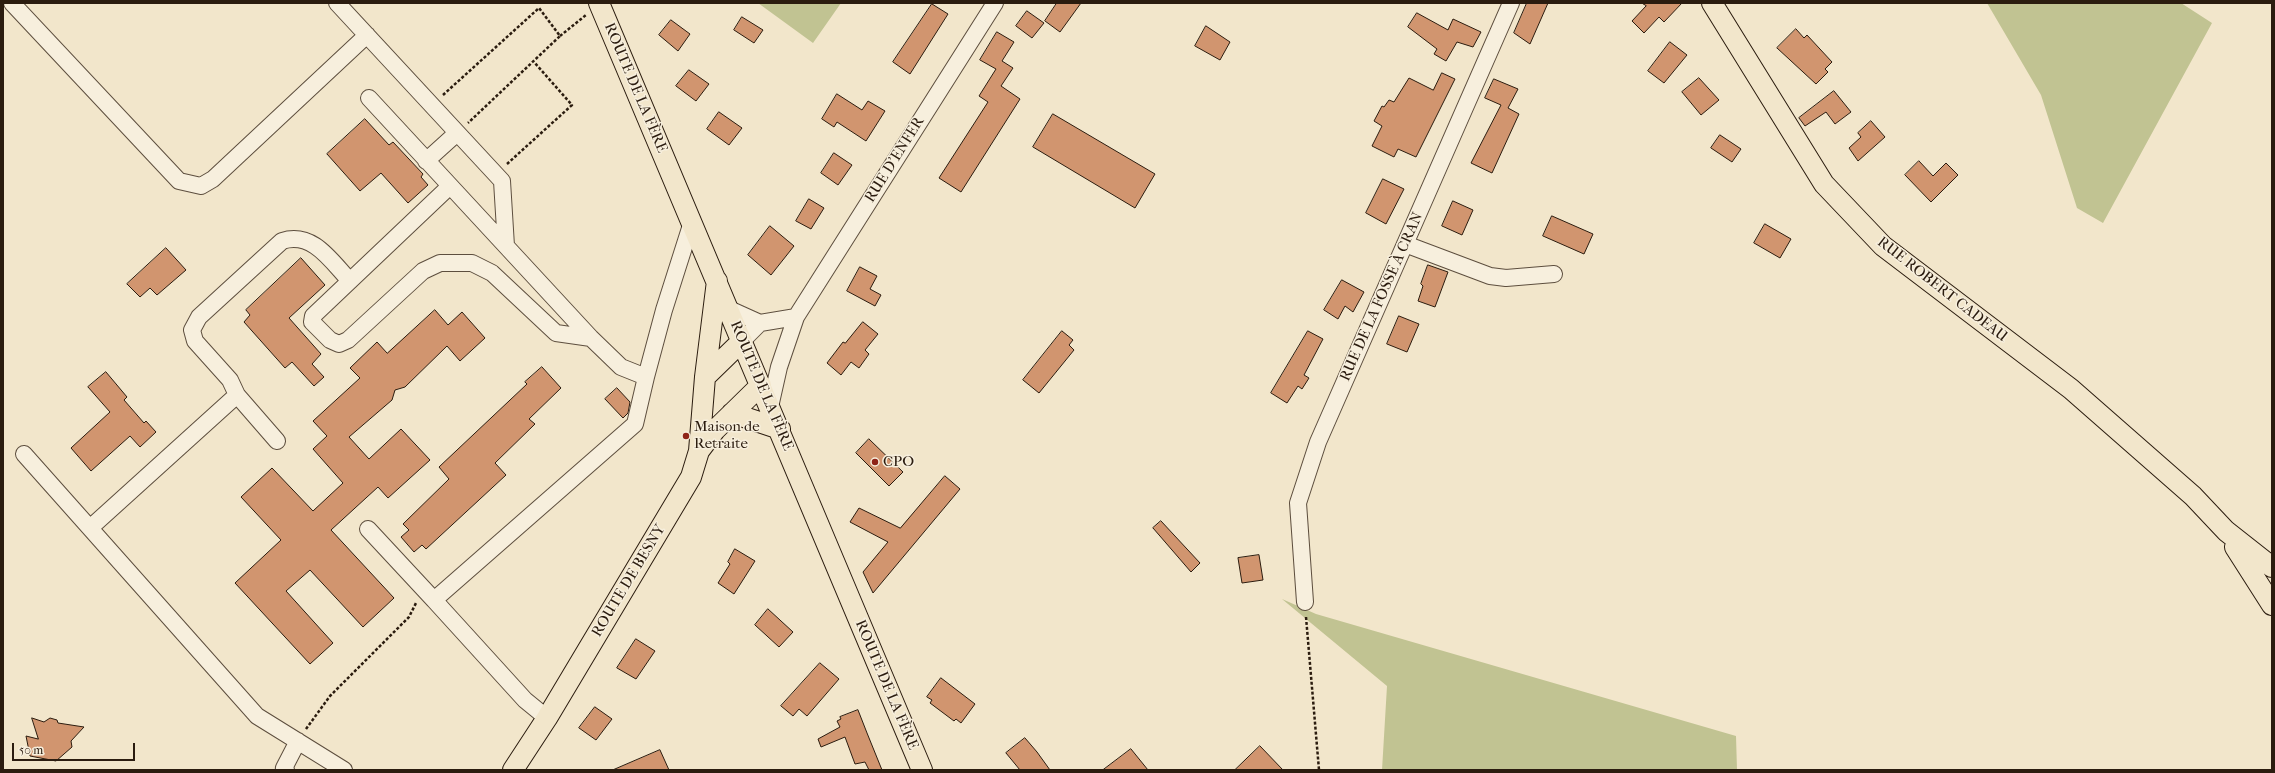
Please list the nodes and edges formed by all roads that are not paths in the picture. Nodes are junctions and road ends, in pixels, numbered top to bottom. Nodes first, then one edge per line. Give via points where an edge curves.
1 (12, 3) edge
2 (337, 3) edge
3 (995, 3) edge
4 (1511, 3) edge
5 (1712, 3) edge
6 (600, 4) edge
7 (367, 35) junction
8 (369, 98) dead end
9 (457, 132) junction
10 (426, 161) junction
11 (450, 186) junction
12 (692, 222) junction
13 (1405, 244) junction
14 (506, 246) junction
15 (1554, 274) dead end
16 (350, 281) junction
17 (717, 281) junction
18 (729, 309) junction
19 (796, 317) junction
20 (760, 323) junction
21 (591, 338) junction
22 (742, 340) junction
23 (779, 367) junction
24 (646, 377) junction
25 (705, 377) junction
26 (761, 385) junction
27 (237, 395) junction
28 (770, 407) junction
29 (732, 413) junction
30 (780, 429) junction
31 (277, 441) dead end
32 (699, 450) junction
33 (24, 454) dead end
34 (90, 528) junction
35 (368, 529) dead end
36 (2226, 531) junction
37 (2272, 567) edge
38 (429, 594) junction
39 (1305, 602) road end
40 (2272, 605) edge
41 (547, 718) junction
42 (298, 741) junction
43 (286, 770) edge
44 (344, 770) edge
45 (513, 770) edge
46 (922, 770) edge

1 - 7 street via 179,181 201,186 213,179
2 - 7 street
3 - 19 street, RUE D'ENFER
4 - 13 street, RUE DE LA FOSSE À CRAN
5 - 36 main road, RUE ROBERT CADEAU via 1824,184 1883,246 2071,389 2193,496
6 - 12 main road, ROUTE DE LA FÈRE
7 - 9 street
8 - 10 street
9 - 10 street
9 - 14 street via 502,181
10 - 11 street
11 - 14 street
11 - 16 street
12 - 17 main road, ROUTE DE LA FÈRE
12 - 24 street
13 - 15 street via 1490,276 1506,278
13 - 39 street, RUE DE LA FOSSE À CRAN via 1318,442 1298,503
14 - 21 street
16 - 21 street via 313,316 312,322 330,340 340,344 348,340 423,271 440,263 472,263 492,273 556,333
16 - 27 street via 316,246 302,238 291,238 282,241 199,317 192,330 194,341 230,380
17 - 18 main road, ROUTE DE LA FÈRE
17 - 25 main road, ROUTE DE BESNY
18 - 20 street
18 - 22 main road, ROUTE DE LA FÈRE
19 - 20 street
19 - 23 street, RUE D'ENFER
20 - 22 street
21 - 24 street via 621,367
22 - 25 main road
22 - 26 main road, ROUTE DE LA FÈRE
23 - 26 street
23 - 28 street, RUE D'ENFER
24 - 38 street via 636,424
25 - 32 main road, ROUTE DE BESNY
26 - 28 main road, ROUTE DE LA FÈRE
26 - 29 main road
27 - 31 street
27 - 34 street
28 - 30 main road, ROUTE DE LA FÈRE
29 - 30 main road
29 - 32 main road
30 - 46 main road, ROUTE DE LA FÈRE
32 - 41 main road, ROUTE DE BESNY via 691,477 681,496
33 - 34 street
34 - 42 street via 257,716
35 - 38 street
36 - 37 main road
36 - 40 main road
38 - 41 street via 525,700
41 - 45 main road, ROUTE DE BESNY
42 - 43 street via 284,768
42 - 44 street

